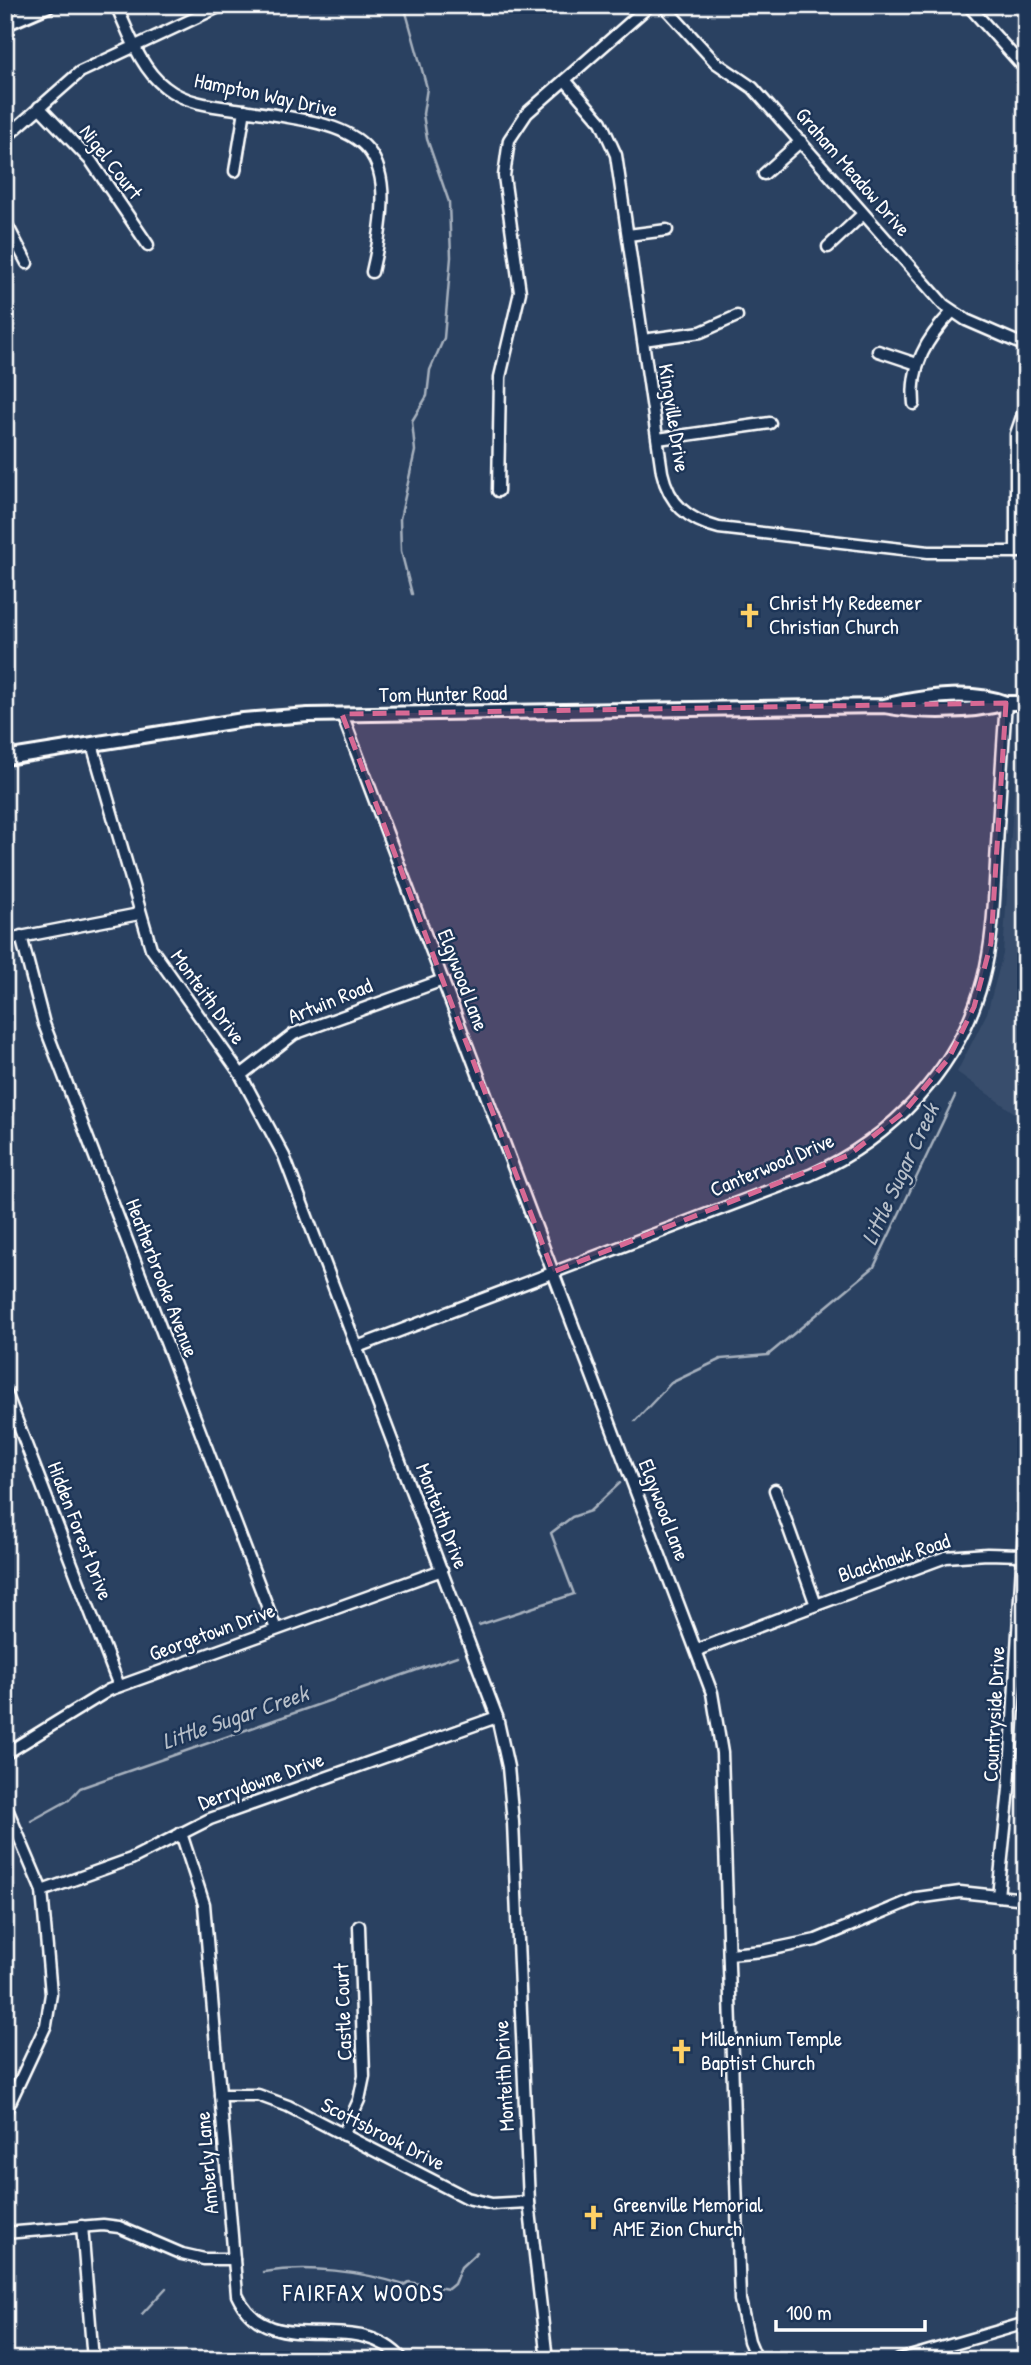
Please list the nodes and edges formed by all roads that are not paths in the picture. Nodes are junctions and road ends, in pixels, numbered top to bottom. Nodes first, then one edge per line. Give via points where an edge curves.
1 (49, 5) edge
2 (116, 5) edge
3 (223, 5) edge
4 (650, 5) edge
5 (663, 5) edge
6 (968, 5) edge
7 (5, 24) edge
8 (136, 46) junction
9 (1026, 70) edge
10 (565, 80) junction
11 (39, 107) junction
12 (245, 110) junction
13 (5, 138) edge
14 (801, 141) junction
15 (235, 171) dead end
16 (764, 174) dead end
17 (863, 214) junction
18 (5, 221) edge
19 (667, 230) dead end
20 (628, 235) junction
21 (148, 245) dead end
22 (828, 247) dead end
23 (27, 263) dead end
24 (372, 272) dead end
25 (952, 312) junction
26 (737, 316) dead end
27 (643, 340) junction
28 (1026, 346) edge
29 (878, 351) dead end
30 (917, 365) junction
31 (914, 404) dead end
32 (1026, 405) edge
33 (770, 423) dead end
34 (658, 439) junction
35 (498, 491) dead end
36 (1021, 552) edge
37 (1026, 702) edge
38 (1006, 703) junction
39 (342, 714) junction
40 (92, 744) junction
41 (5, 758) edge
42 (138, 914) junction
43 (21, 936) junction
44 (5, 940) edge
45 (443, 980) junction
46 (241, 1075) junction
47 (554, 1272) junction
48 (357, 1347) junction
49 (5, 1390) edge
50 (775, 1490) dead end
51 (1026, 1493) edge
52 (1022, 1555) junction
53 (442, 1570) junction
54 (816, 1605) junction
55 (276, 1629) junction
56 (697, 1650) junction
57 (119, 1686) junction
58 (497, 1717) junction
59 (5, 1754) edge
60 (5, 1804) edge
61 (181, 1833) junction
62 (42, 1891) junction
63 (998, 1896) junction
64 (1026, 1899) edge
65 (359, 1926) dead end
66 (729, 1954) junction
67 (220, 2095) junction
68 (5, 2113) edge
69 (343, 2135) junction
70 (529, 2202) junction
71 (82, 2227) junction
72 (5, 2233) edge
73 (234, 2259) junction
74 (1026, 2323) edge
75 (265, 2337) dead end
76 (328, 2344) dead end
77 (93, 2360) edge
78 (403, 2360) edge
79 (547, 2360) edge
80 (757, 2360) edge
81 (899, 2360) edge

1 - 7 street
2 - 8 street, Hampton Way Drive
3 - 8 street
4 - 10 street
5 - 14 street, Graham Meadow Drive via 715,62 753,88
6 - 9 street
8 - 11 street via 80,72
8 - 12 street, Hampton Way Drive via 153,76 174,93
10 - 20 street, Kingville Drive via 611,138
10 - 35 street via 519,121 504,158 520,292 499,377
11 - 13 street
11 - 21 street, Nigel Court via 92,162
12 - 15 street
12 - 24 street, Hampton Way Drive via 323,122 368,150 385,196
14 - 16 street
14 - 17 street, Graham Meadow Drive
17 - 22 street
17 - 25 street, Graham Meadow Drive
18 - 23 street
19 - 20 street
20 - 27 street, Kingville Drive
25 - 28 street, Graham Meadow Drive
25 - 30 street via 929,338
26 - 27 street via 701,332
27 - 34 street, Kingville Drive
29 - 30 street
30 - 31 street
32 - 36 street via 1015,444
33 - 34 street
34 - 36 street, Kingville Drive via 667,491 687,515 705,524 928,552
37 - 38 street, Tom Hunter Road
38 - 39 street, Tom Hunter Road via 903,709
38 - 47 street, Canterwood Drive via 988,962 959,1040 924,1092 883,1132 823,1169
39 - 40 street, Tom Hunter Road via 243,720
39 - 45 street, Elgywood Lane
40 - 41 street, Tom Hunter Road
40 - 42 street, Monteith Drive
42 - 43 street
42 - 46 street, Monteith Drive via 159,962
43 - 44 street
43 - 55 street, Heatherbrooke Avenue via 44,1024
45 - 46 street, Artwin Road via 295,1034
45 - 47 street, Elgywood Lane
46 - 48 street, Monteith Drive via 284,1156
47 - 48 street, Canterwood Drive
47 - 56 street, Elgywood Lane
48 - 53 street, Monteith Drive
49 - 57 street, Hidden Forest Drive
50 - 54 street
51 - 52 street, Countryside Drive
52 - 54 street, Blackhawk Road via 946,1557
52 - 63 street, Countryside Drive
53 - 55 street, Georgetown Drive
53 - 58 street, Monteith Drive
54 - 56 street, Blackhawk Road
55 - 57 street, Georgetown Drive
56 - 66 street, Elgywood Lane via 712,1693 720,1738
57 - 59 street, Georgetown Drive
58 - 61 street, Derrydowne Drive
58 - 70 street, Monteith Drive via 513,1822
60 - 62 street
61 - 62 street, Derrydowne Drive via 131,1859
61 - 67 street, Amberly Lane via 204,1904
62 - 68 street via 50,2010
63 - 64 street
63 - 66 street via 960,1892 917,1898 816,1940
65 - 69 street, Castle Court via 364,2076
66 - 80 street, Elgywood Lane via 740,2300
67 - 69 street, Scottsbrook Drive via 274,2100
67 - 73 street, Amberly Lane
69 - 70 street, Scottsbrook Drive via 467,2198 492,2204
70 - 79 street, Monteith Drive
71 - 72 street
71 - 73 street via 120,2227 182,2254
71 - 77 street
73 - 75 street, Amberly Lane via 243,2313
74 - 81 street
76 - 78 street via 380,2342

